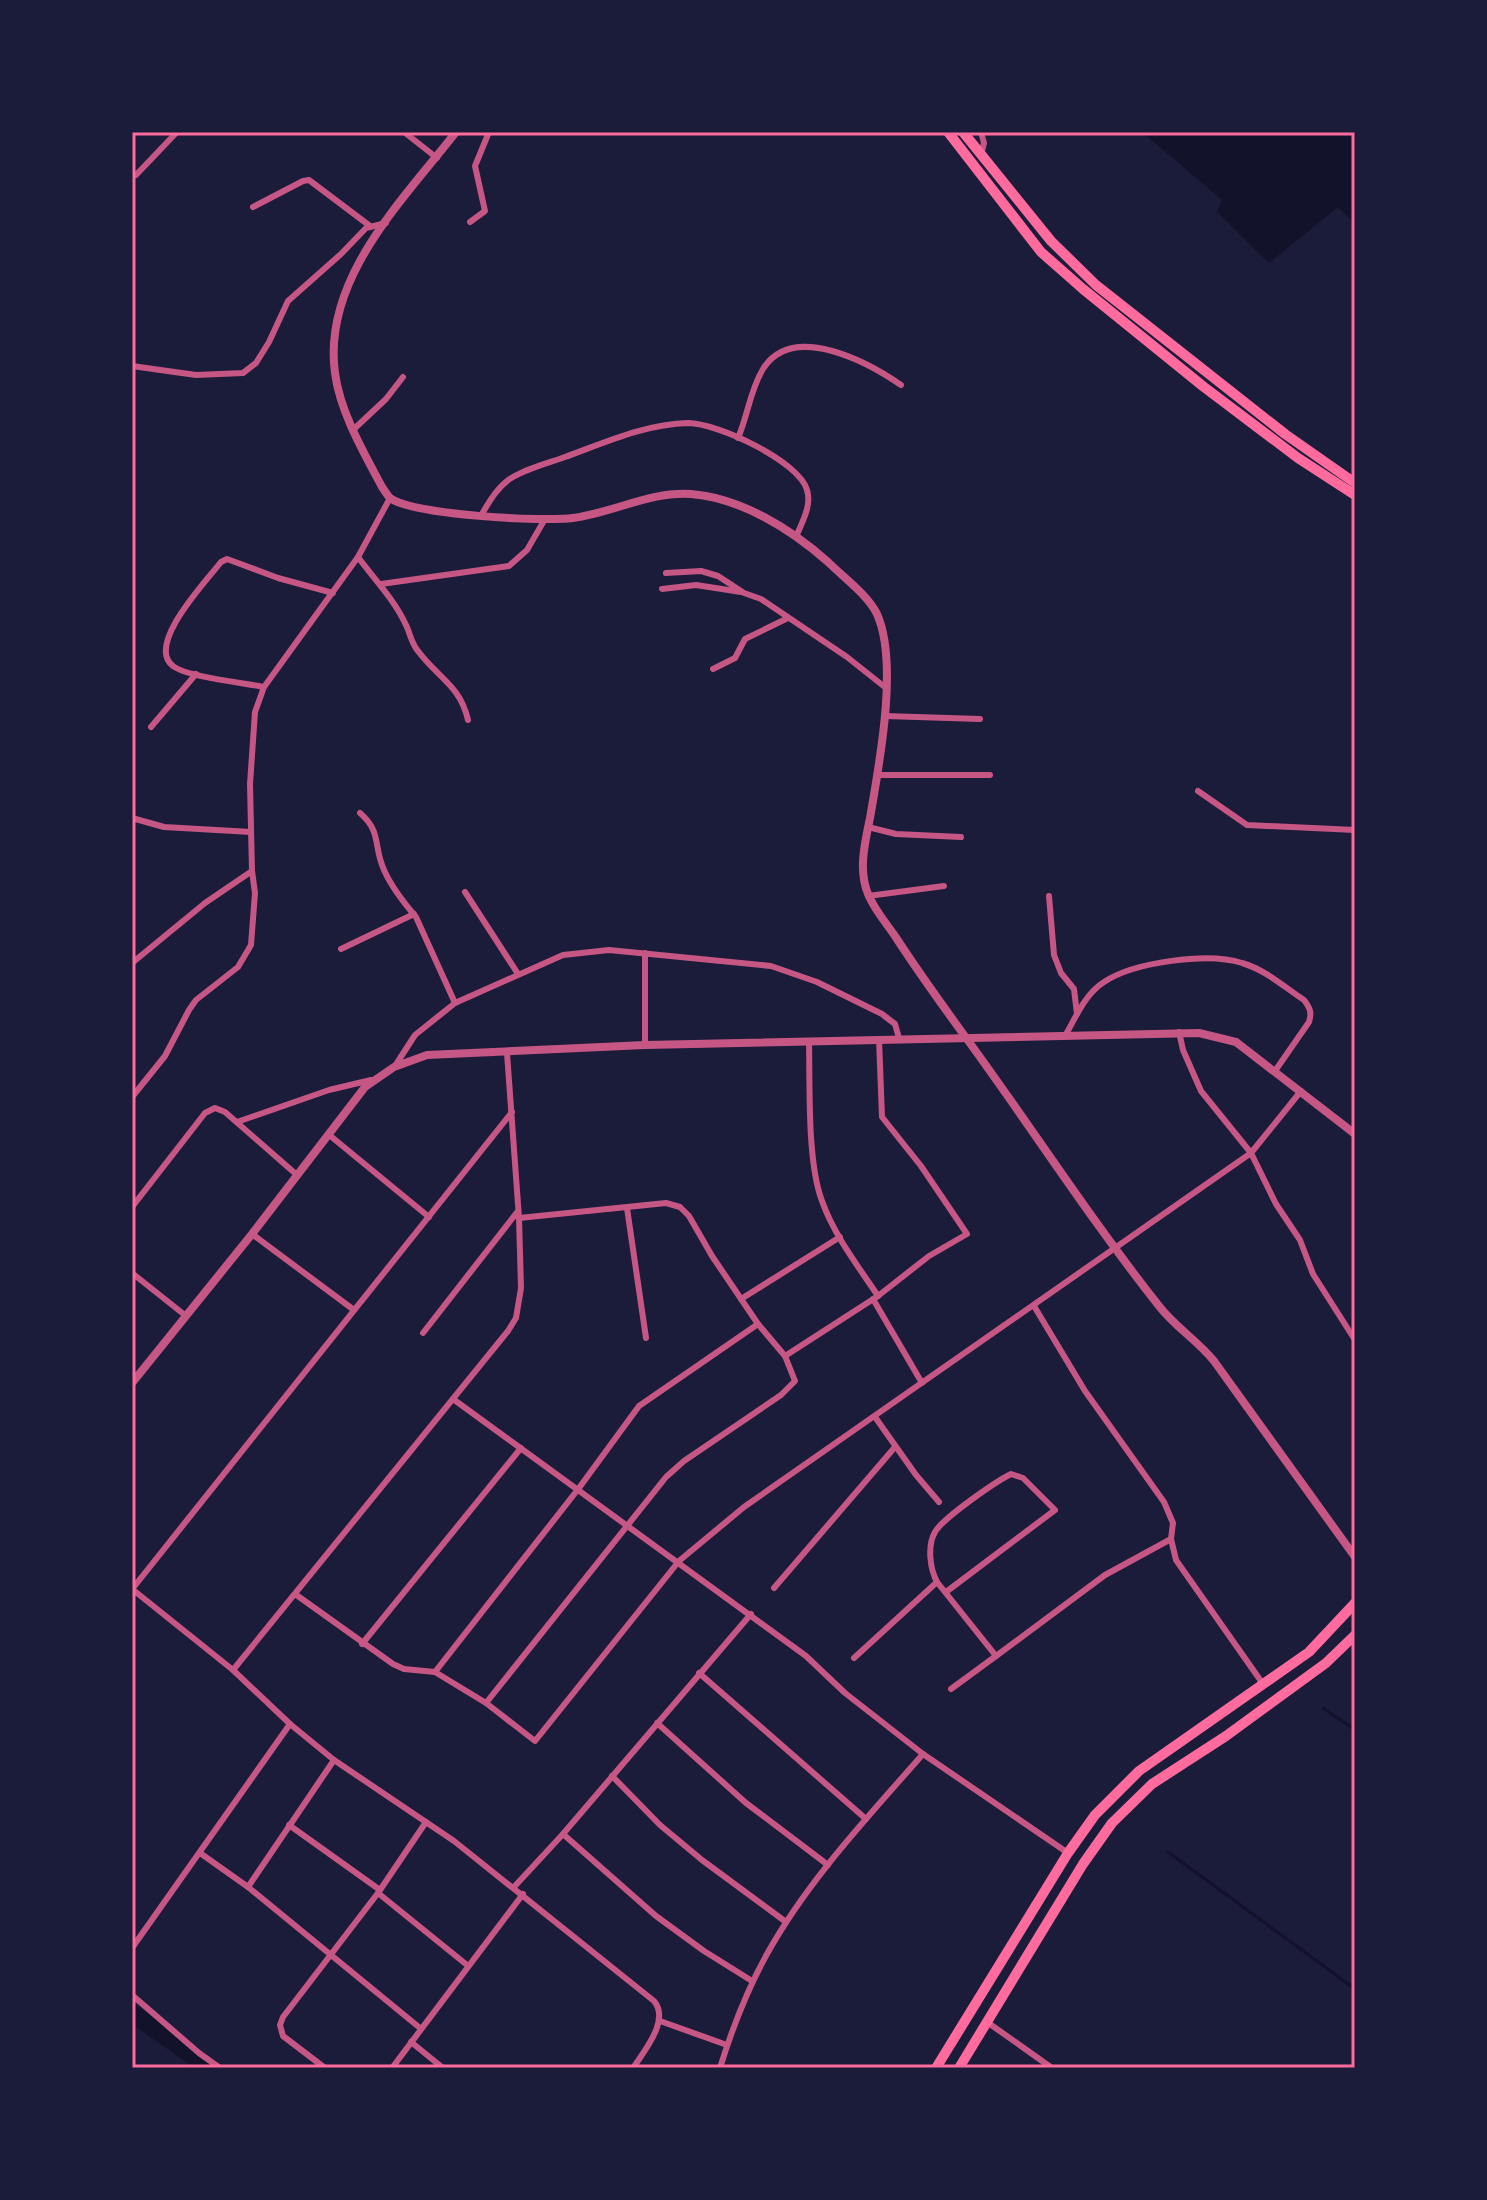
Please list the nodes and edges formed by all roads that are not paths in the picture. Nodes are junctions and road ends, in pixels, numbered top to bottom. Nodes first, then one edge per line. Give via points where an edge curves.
1 (177, 132) edge
2 (404, 132) edge
3 (456, 132) edge
4 (489, 132) edge
5 (948, 132) edge
6 (963, 132) edge
7 (981, 132) edge
8 (437, 158) junction
9 (977, 159) junction
10 (136, 175) dead end
11 (253, 207) dead end
12 (470, 222) dead end
13 (386, 223) junction
14 (370, 226) junction
15 (132, 366) edge
16 (403, 377) dead end
17 (901, 385) dead end
18 (354, 429) junction
19 (738, 438) junction
20 (1355, 483) edge
21 (1355, 495) edge
22 (390, 498) junction
23 (482, 514) junction
24 (545, 519) junction
25 (796, 537) junction
26 (358, 557) junction
27 (666, 573) dead end
28 (381, 584) junction
29 (662, 589) dead end
30 (333, 593) junction
31 (744, 593) junction
32 (788, 618) junction
33 (713, 669) dead end
34 (196, 674) junction
35 (264, 687) junction
36 (886, 688) junction
37 (885, 716) junction
38 (980, 719) dead end
39 (468, 720) dead end
40 (151, 727) dead end
41 (877, 775) junction
42 (990, 775) dead end
43 (1198, 791) dead end
44 (360, 813) dead end
45 (132, 818) edge
46 (868, 827) junction
47 (1355, 830) edge
48 (251, 832) junction
49 (961, 837) dead end
50 (252, 871) junction
51 (944, 886) dead end
52 (465, 892) dead end
53 (868, 896) junction
54 (1049, 896) dead end
55 (414, 914) junction
56 (341, 949) dead end
57 (645, 953) junction
58 (132, 963) edge
59 (518, 974) junction
60 (455, 1003) junction
61 (1077, 1014) junction
62 (1179, 1032) junction
63 (1065, 1036) junction
64 (965, 1037) junction
65 (899, 1038) junction
66 (879, 1039) junction
67 (809, 1041) junction
68 (645, 1045) junction
69 (507, 1053) junction
70 (394, 1067) junction
71 (1275, 1071) junction
72 (375, 1079) junction
73 (1301, 1091) junction
74 (132, 1097) edge
75 (512, 1112) junction
76 (237, 1122) junction
77 (328, 1134) junction
78 (1355, 1134) edge
79 (1251, 1153) junction
80 (297, 1175) junction
81 (132, 1207) edge
82 (627, 1208) junction
83 (518, 1214) junction
84 (429, 1217) junction
85 (252, 1234) junction
86 (840, 1237) junction
87 (1116, 1249) junction
88 (132, 1273) edge
89 (876, 1298) junction
90 (741, 1299) junction
91 (1034, 1306) junction
92 (354, 1310) junction
93 (186, 1316) junction
94 (758, 1324) junction
95 (423, 1333) dead end
96 (646, 1338) dead end
97 (1355, 1340) edge
98 (785, 1356) junction
99 (132, 1383) edge
100 (922, 1383) junction
101 (453, 1399) junction
102 (875, 1417) junction
103 (895, 1447) junction
104 (521, 1448) junction
105 (579, 1488) junction
106 (939, 1502) dead end
107 (630, 1526) junction
108 (1171, 1539) junction
109 (1355, 1557) edge
110 (679, 1561) junction
111 (937, 1582) junction
112 (133, 1588) edge
113 (774, 1588) dead end
114 (946, 1592) junction
115 (295, 1594) junction
116 (1355, 1603) edge
117 (751, 1614) junction
118 (1355, 1635) edge
119 (362, 1644) junction
120 (999, 1653) junction
121 (854, 1658) dead end
122 (233, 1670) junction
123 (435, 1672) junction
124 (699, 1673) junction
125 (1263, 1684) junction
126 (951, 1689) dead end
127 (486, 1703) junction
128 (657, 1723) junction
129 (290, 1724) junction
130 (923, 1754) junction
131 (334, 1760) junction
132 (1139, 1771) junction
133 (612, 1776) junction
134 (1152, 1784) junction
135 (866, 1819) junction
136 (426, 1822) junction
137 (289, 1825) junction
138 (563, 1834) junction
139 (200, 1853) junction
140 (1068, 1853) junction
141 (828, 1865) junction
142 (248, 1887) junction
143 (514, 1887) junction
144 (379, 1892) junction
145 (523, 1894) junction
146 (786, 1922) junction
147 (132, 1948) edge
148 (333, 1955) junction
149 (467, 1965) junction
150 (752, 1981) junction
151 (132, 1995) edge
152 (660, 2021) junction
153 (987, 2022) junction
154 (420, 2028) junction
155 (411, 2042) junction
156 (727, 2045) junction
157 (220, 2068) edge
158 (325, 2068) edge
159 (392, 2068) edge
160 (443, 2068) edge
161 (633, 2068) edge
162 (720, 2068) edge
163 (936, 2068) edge
164 (959, 2068) edge
165 (1052, 2068) edge

1 - 10 street
2 - 8 street
3 - 8 street
4 - 12 street via 475,166 485,211
5 - 9 highway
6 - 9 highway
7 - 9 street via 984,143
8 - 13 street
9 - 20 highway via 1096,285
9 - 21 highway via 1041,252 1204,387
11 - 14 street via 309,180
13 - 14 street
13 - 18 street via 362,258 336,322 335,373
14 - 15 street via 288,301 263,353 243,373 196,375
16 - 18 street
17 - 19 street via 839,351 784,352 763,368
18 - 22 street
19 - 23 street via 692,423 661,425 612,439 515,476
19 - 25 street via 784,463 806,486 809,503
22 - 23 street via 434,510
22 - 26 street
23 - 24 street
24 - 25 street via 690,494 740,505
24 - 28 street via 527,550 509,566
25 - 36 street via 877,614
26 - 28 street
26 - 30 street
27 - 31 street via 701,571
28 - 39 street via 416,649 458,694
29 - 31 street via 696,585
30 - 34 street via 235,561 221,562 178,618 166,646 171,665
30 - 35 street
31 - 32 street
32 - 33 street via 745,639 735,658
32 - 36 street
34 - 35 street
34 - 40 street
35 - 48 street via 252,734
36 - 37 street
37 - 38 street
37 - 41 street
41 - 42 street
41 - 46 street
43 - 47 street via 1247,825
44 - 55 street via 373,827 384,871
45 - 48 street via 164,827
46 - 49 street
46 - 53 street via 862,865
48 - 50 street
50 - 58 street
50 - 74 street via 254,935 246,956 196,1000 165,1056
51 - 53 street
52 - 59 street
53 - 64 street
54 - 61 street via 1054,955 1074,989
55 - 56 street
55 - 60 street
57 - 59 street via 563,955
57 - 65 street via 794,973 887,1017
57 - 68 street
59 - 60 street
60 - 70 street via 415,1035
61 - 63 street
61 - 71 street via 1105,981 1127,971 1202,958 1241,962 1278,981 1309,1007 1305,1029
62 - 63 street
62 - 71 street via 1236,1042
62 - 79 street via 1201,1091
63 - 64 street
64 - 65 street
64 - 87 street
65 - 66 street
66 - 67 street
66 - 89 street via 882,1117 967,1234
67 - 68 street
67 - 86 street via 817,1183
68 - 69 street
69 - 70 street via 427,1055
69 - 75 street
70 - 72 street
71 - 73 street
72 - 76 street
72 - 77 street
73 - 78 street
73 - 79 street
75 - 83 street
75 - 84 street
76 - 80 street
76 - 81 street via 215,1108 205,1113
77 - 80 street
77 - 84 street
79 - 87 street
79 - 97 street via 1317,1282
80 - 85 street
82 - 83 street
82 - 90 street via 666,1203 680,1207
82 - 96 street
83 - 95 street
83 - 101 street via 521,1288 516,1318
84 - 92 street
85 - 92 street
85 - 93 street
86 - 89 street
86 - 90 street
87 - 91 street
87 - 109 street via 1161,1309 1214,1361
88 - 93 street
89 - 98 street
89 - 100 street
90 - 94 street
91 - 100 street
91 - 108 street via 1085,1391 1164,1502 1173,1523
92 - 112 street
93 - 99 street
94 - 98 street
94 - 105 street via 639,1406
98 - 107 street via 794,1373 790,1388 684,1461
100 - 102 street
101 - 104 street
101 - 115 street
102 - 103 street
102 - 110 street via 744,1507
103 - 106 street
103 - 113 street
104 - 105 street
104 - 119 street
105 - 107 street
105 - 123 street
107 - 110 street
107 - 127 street
108 - 120 street via 1105,1575
108 - 125 street via 1176,1560
110 - 117 street
110 - 127 street via 535,1741
111 - 114 street
111 - 114 street via 931,1554 936,1531 1006,1476 1019,1475 1055,1510
111 - 121 street
112 - 122 street
114 - 120 street
115 - 119 street
115 - 122 street
116 - 125 highway via 1309,1652
117 - 124 street
117 - 130 street
118 - 134 highway via 1326,1663
119 - 123 street via 404,1669
120 - 126 street
122 - 129 street
123 - 127 street
124 - 128 street
124 - 135 street
125 - 132 highway
128 - 133 street
128 - 141 street via 746,1803
129 - 131 street
129 - 139 street
130 - 135 street
130 - 140 street
131 - 136 street
131 - 137 street
132 - 134 highway
132 - 140 highway via 1095,1815
133 - 138 street
133 - 146 street via 660,1825
134 - 153 highway via 1112,1823 1083,1864
135 - 141 street
136 - 143 street
136 - 144 street
137 - 142 street
137 - 144 street
138 - 143 street
138 - 150 street via 656,1916
139 - 142 street
139 - 147 street
140 - 163 highway
141 - 146 street
142 - 148 street
143 - 145 street
144 - 148 street
144 - 149 street
145 - 149 street
145 - 152 street via 654,2001
146 - 150 street
148 - 154 street
148 - 158 street via 279,2029
149 - 154 street
150 - 156 street
151 - 157 street
152 - 156 street
152 - 161 street
153 - 164 highway
153 - 165 street
154 - 155 street
155 - 159 street
155 - 160 street
156 - 162 street

